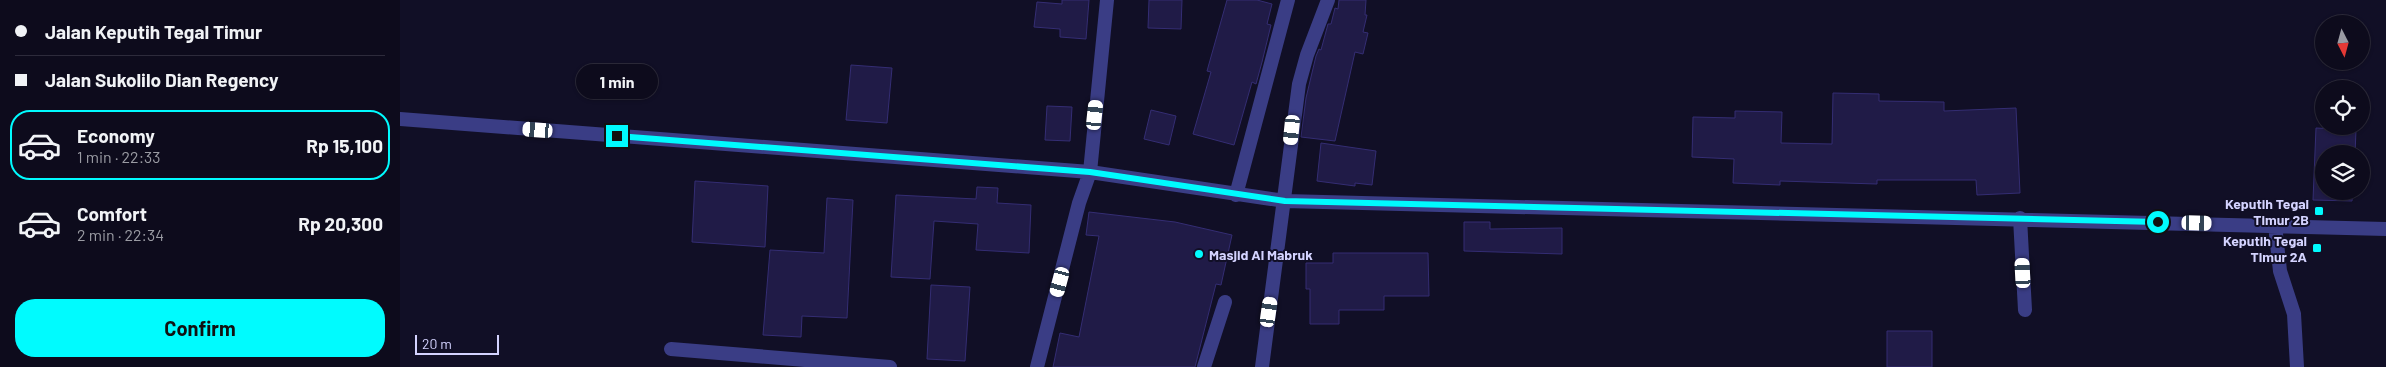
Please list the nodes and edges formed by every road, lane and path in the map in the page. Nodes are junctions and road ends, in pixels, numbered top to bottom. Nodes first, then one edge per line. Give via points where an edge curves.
1 (1107, 0) edge
2 (1288, 0) edge
3 (1328, 0) edge
4 (400, 119) edge
5 (1090, 172) junction
6 (1236, 195) junction
7 (1285, 201) junction
8 (2020, 218) junction
9 (2275, 225) junction
10 (2386, 229) edge
11 (1225, 302) dead end
12 (2025, 310) dead end
13 (671, 349) dead end
14 (890, 367) edge
15 (1037, 367) edge
16 (1204, 367) edge
17 (1262, 367) edge
18 (2297, 367) edge

1 - 5 street
2 - 6 street
3 - 7 street via 1299,84
4 - 5 street
5 - 6 street
5 - 15 street
6 - 7 street
7 - 8 street
7 - 17 street
8 - 9 street
8 - 12 street
9 - 10 street
9 - 18 street via 2280,271 2294,314
11 - 16 street
13 - 14 street

